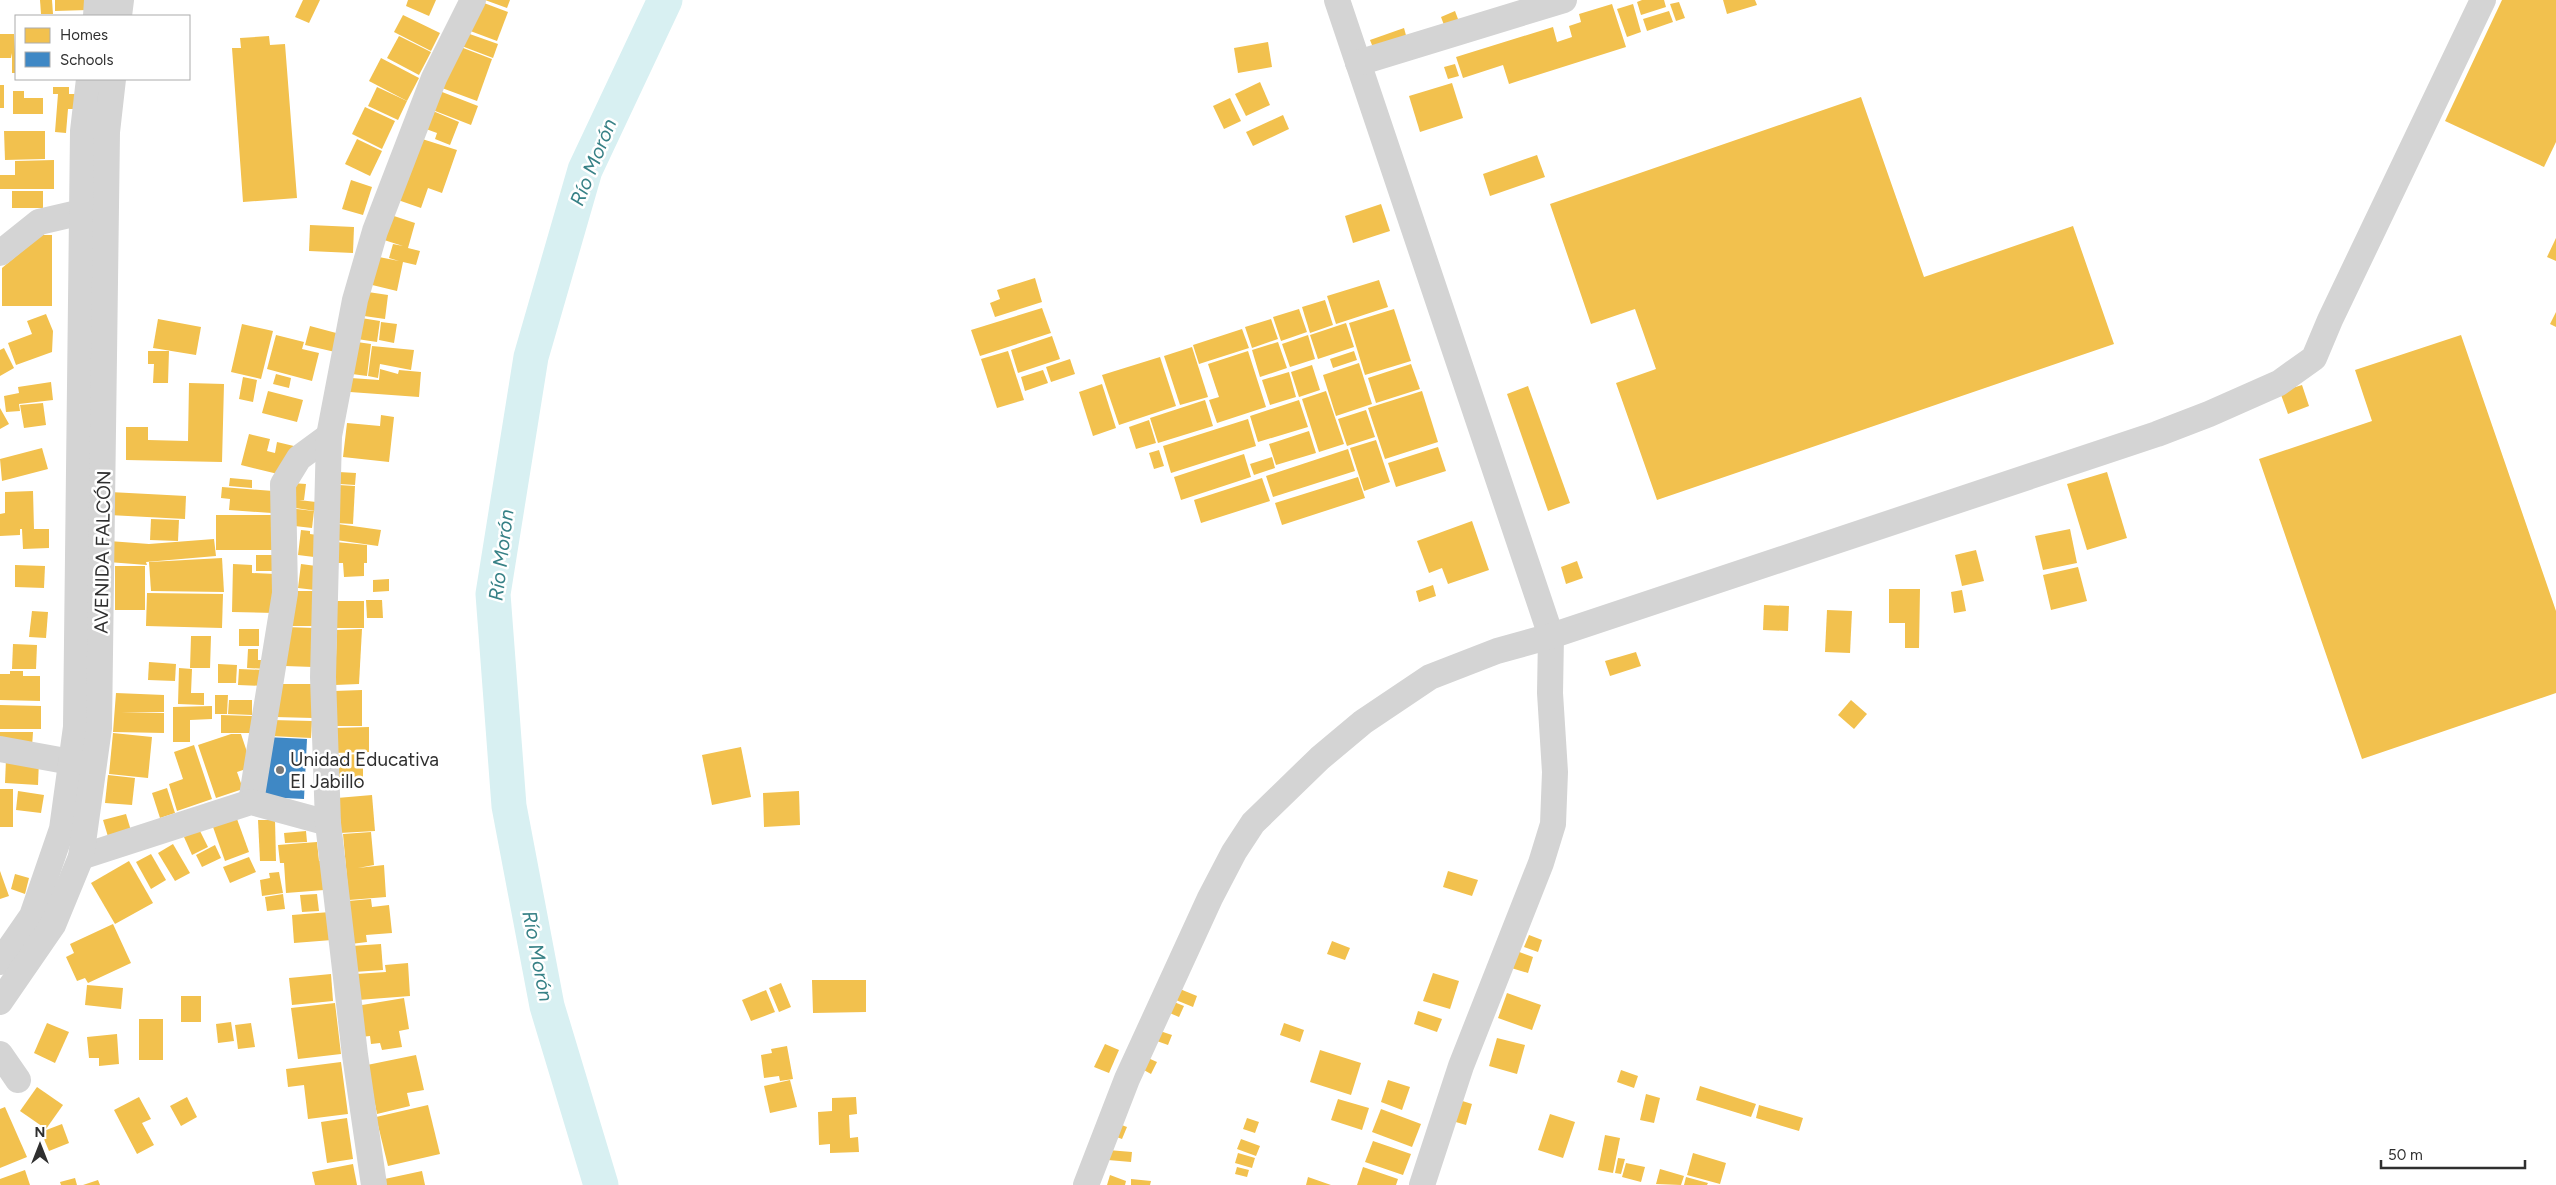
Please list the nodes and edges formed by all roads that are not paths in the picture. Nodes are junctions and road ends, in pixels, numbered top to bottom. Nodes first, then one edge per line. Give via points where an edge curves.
1 (97, 0) edge
2 (121, 0) edge
3 (473, 0) edge
4 (1337, 0) edge
5 (1564, 0) edge
6 (2483, 0) edge
7 (96, 15) edge
8 (119, 15) edge
9 (1358, 63) junction
10 (89, 80) edge
11 (112, 80) edge
12 (82, 212) junction
13 (0, 253) edge
14 (329, 436) junction
15 (1552, 636) junction
16 (0, 749) edge
17 (71, 762) junction
18 (251, 802) junction
19 (328, 823) junction
20 (81, 858) junction
21 (0, 962) edge
22 (0, 1002) edge
23 (0, 1054) edge
24 (18, 1080) dead end
25 (374, 1185) edge
26 (1086, 1185) edge
27 (1422, 1185) edge

1 - 7 street
2 - 8 street
3 - 14 street via 434,78 375,231 355,300
4 - 9 street
5 - 9 street
6 - 15 street via 2314,358 2279,383 2157,434
9 - 15 street
10 - 12 street, AVENIDA FALCÓN via 83,131
11 - 20 street, AVENIDA FALCÓN via 107,132 99,728
12 - 13 street via 39,222
12 - 17 street, AVENIDA FALCÓN via 76,727
14 - 18 street via 299,458 283,484 284,594
14 - 19 street via 323,677
15 - 26 street via 1497,651 1430,677 1363,722 1320,758 1253,823 1210,898 1127,1079
15 - 27 street via 1553,824 1541,863 1461,1066
16 - 17 street
17 - 21 street, AVENIDA FALCÓN via 58,843 32,916
18 - 19 street
18 - 20 street
19 - 25 street
20 - 22 street, AVENIDA FALCÓN via 53,925
23 - 24 street

